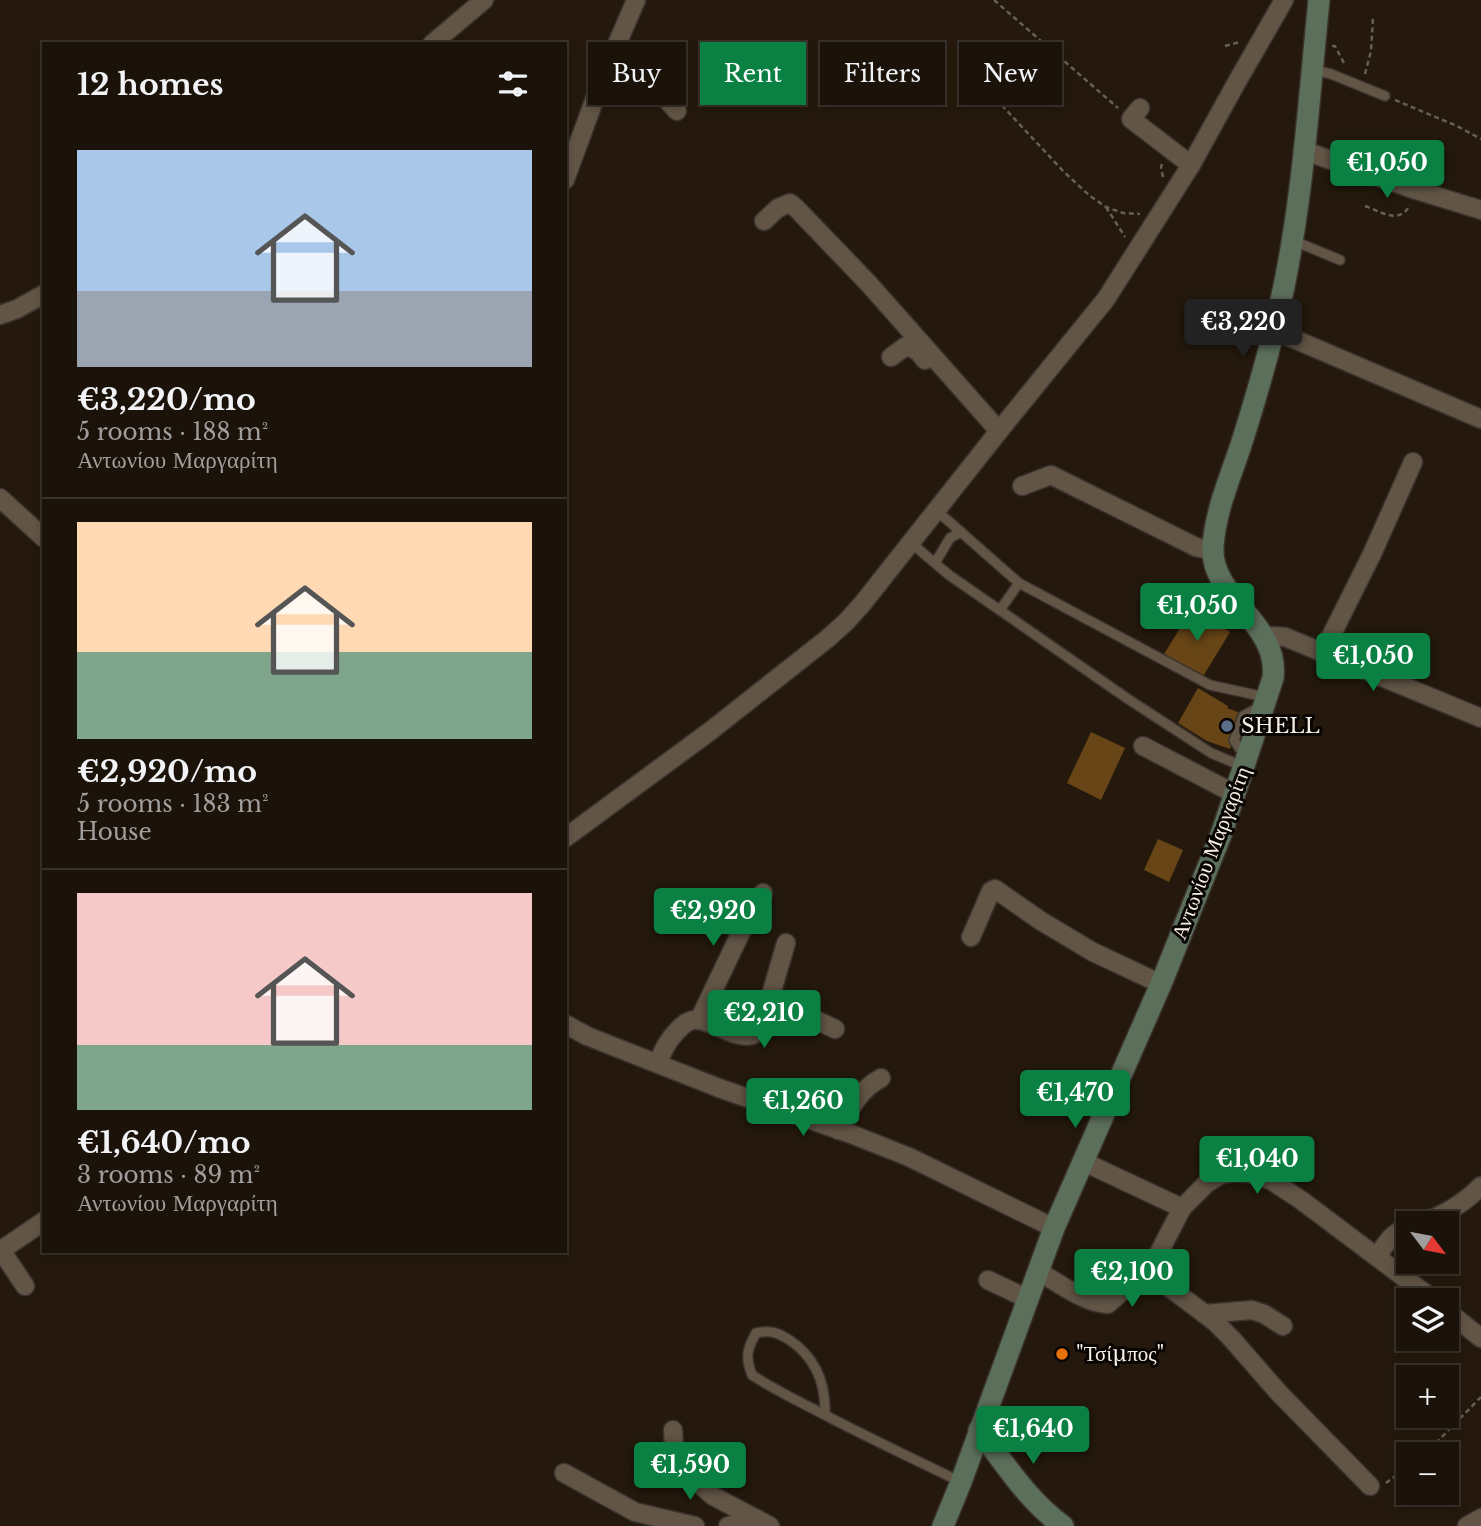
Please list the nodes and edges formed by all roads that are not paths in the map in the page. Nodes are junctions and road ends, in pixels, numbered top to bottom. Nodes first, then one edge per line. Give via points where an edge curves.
1 (484, 0) edge
2 (636, 0) edge
3 (1284, 0) edge
4 (1319, 0) edge
5 (434, 42) edge
6 (618, 42) edge
7 (1312, 70) junction
8 (1385, 96) road end
9 (592, 105) edge
10 (671, 105) edge
11 (677, 111) dead end
12 (1136, 113) road end
13 (1305, 151) junction
14 (1191, 165) junction
15 (567, 175) edge
16 (1481, 210) edge
17 (764, 221) dead end
18 (1292, 240) junction
19 (1340, 260) dead end
20 (42, 295) edge
21 (0, 315) edge
22 (1273, 330) junction
23 (891, 357) dead end
24 (1481, 419) edge
25 (996, 434) junction
26 (1413, 462) dead end
27 (1022, 486) dead end
28 (0, 498) edge
29 (936, 510) junction
30 (961, 532) junction
31 (42, 536) edge
32 (910, 542) junction
33 (1213, 551) junction
34 (936, 564) junction
35 (1019, 583) junction
36 (1000, 610) junction
37 (1265, 639) junction
38 (1323, 652) junction
39 (1262, 704) junction
40 (1481, 718) edge
41 (1143, 746) dead end
42 (1242, 758) junction
43 (1235, 794) junction
44 (567, 837) edge
45 (763, 893) dead end
46 (971, 937) dead end
47 (786, 943) dead end
48 (1161, 984) junction
49 (767, 1008) junction
50 (699, 1020) junction
51 (567, 1025) edge
52 (835, 1030) dead end
53 (657, 1064) junction
54 (881, 1078) dead end
55 (838, 1129) junction
56 (1084, 1162) junction
57 (1481, 1186) edge
58 (1182, 1208) junction
59 (1448, 1211) edge
60 (42, 1222) edge
61 (1055, 1228) junction
62 (1396, 1232) edge
63 (1, 1250) edge
64 (1377, 1257) junction
65 (1038, 1272) junction
66 (1149, 1272) junction
67 (988, 1280) dead end
68 (25, 1286) dead end
69 (1418, 1288) edge
70 (1028, 1299) junction
71 (1204, 1314) junction
72 (1459, 1321) edge
73 (1283, 1326) dead end
74 (1481, 1338) edge
75 (825, 1415) junction
76 (673, 1430) dead end
77 (979, 1430) junction
78 (564, 1474) dead end
79 (961, 1482) junction
80 (1370, 1486) road end
81 (1481, 1518) edge
82 (763, 1522) edge
83 (695, 1526) edge
84 (728, 1526) edge
85 (943, 1526) edge
86 (1062, 1526) edge
87 (1468, 1526) edge

1 - 5 street
2 - 6 street
3 - 14 street
4 - 7 street, Αντωνίου Μαργαρίτη
7 - 8 lane
7 - 13 street, Αντωνίου Μαργαρίτη
9 - 15 street
10 - 11 street
12 - 14 street
13 - 16 street
13 - 18 street, Αντωνίου Μαργαρίτη
14 - 25 street via 1106,299
17 - 25 street via 790,203 796,208 869,284
18 - 19 lane
18 - 22 street, Αντωνίου Μαργαρίτη
20 - 21 street
22 - 24 street
22 - 33 street, Αντωνίου Μαργαρίτη via 1217,519
23 - 25 street via 906,346 918,351
25 - 29 street
26 - 38 street
27 - 33 street via 1051,475 1196,547
28 - 31 street
29 - 30 lane
29 - 32 street
30 - 34 lane via 950,538
30 - 35 lane
32 - 34 lane
32 - 44 street via 863,603 827,639
33 - 37 street, Αντωνίου Μαργαρίτη via 1221,580
34 - 36 lane
35 - 36 lane
35 - 39 lane via 1210,684
36 - 42 lane via 1184,736 1211,752
37 - 38 street via 1285,637
37 - 39 street, Αντωνίου Μαργαρίτη via 1274,664
38 - 40 street
39 - 42 street, Αντωνίου Μαργαρίτη
41 - 43 street
42 - 43 street, Αντωνίου Μαργαρίτη
43 - 48 street, Αντωνίου Μαργαρίτη
45 - 50 street
46 - 48 street via 995,889 1093,952
47 - 49 street
48 - 56 street, Αντωνίου Μαργαρίτη
49 - 50 street via 758,1029 745,1037
49 - 52 street via 795,1010
50 - 53 street via 687,1021
51 - 53 street
53 - 55 street
54 - 55 street via 861,1092
55 - 61 street via 909,1157
56 - 58 street
56 - 61 street, Αντωνίου Μαργαρίτη
57 - 59 street
58 - 64 street via 1220,1175 1256,1174 1301,1200
58 - 66 street
60 - 63 street
61 - 65 street, Αντωνίου Μαργαρίτη
62 - 64 street
63 - 68 street
64 - 69 street
65 - 66 street via 1101,1304 1108,1304
65 - 70 street, Αντωνίου Μαργαρίτη
66 - 71 street
67 - 70 street
70 - 77 street, Αντωνίου Μαργαρίτη
71 - 73 street via 1252,1310
71 - 80 street
72 - 74 street
75 - 75 lane via 821,1380 812,1361 782,1335 768,1330 756,1333 747,1355 752,1375
75 - 79 lane
76 - 82 street via 677,1457 704,1488
77 - 79 street, Αντωνίου Μαργαρίτη
77 - 86 street via 1030,1498
78 - 83 street via 635,1512
79 - 85 street, Αντωνίου Μαργαρίτη
81 - 87 street
82 - 84 street

